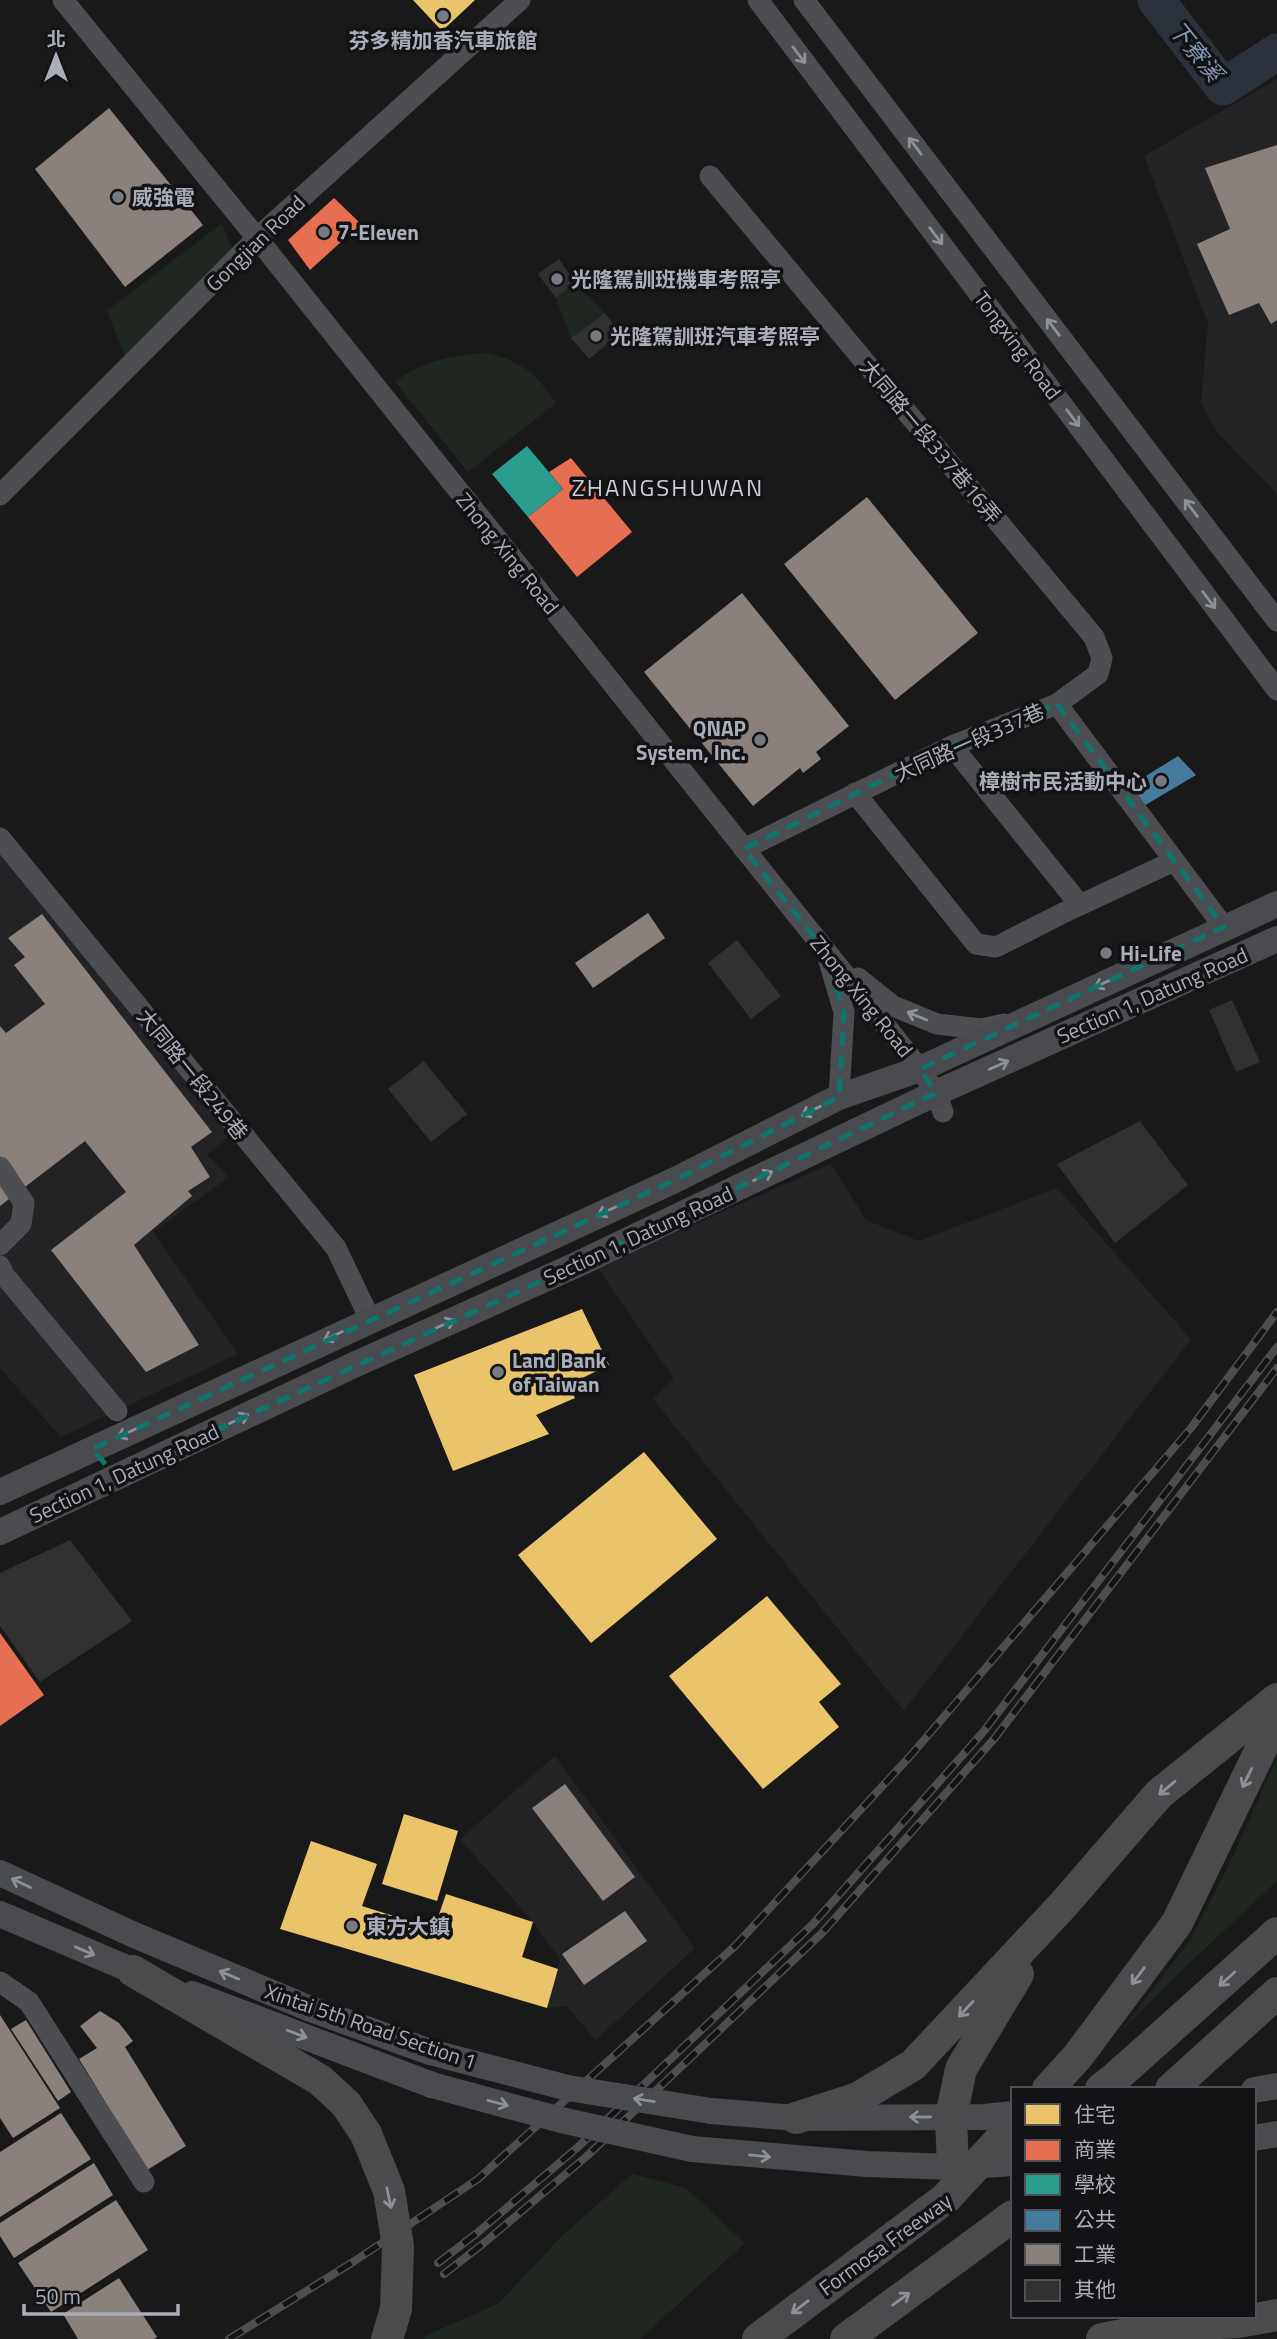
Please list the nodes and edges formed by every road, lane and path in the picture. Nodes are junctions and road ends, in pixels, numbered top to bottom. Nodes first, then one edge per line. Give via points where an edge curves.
1 (63, 0) edge
2 (520, 0) edge
3 (758, 0) edge
4 (804, 0) edge
5 (710, 177) dead end
6 (257, 239) junction
7 (0, 495) edge
8 (1277, 621) edge
9 (1277, 690) edge
10 (1057, 704) junction
11 (952, 746) junction
12 (855, 793) junction
13 (0, 838) edge
14 (744, 849) junction
15 (1174, 861) junction
16 (1277, 904) edge
17 (1080, 905) junction
18 (1224, 927) junction
19 (1277, 939) edge
20 (826, 952) junction
21 (1031, 1017) junction
22 (920, 1069) junction
23 (839, 1097) junction
24 (939, 1102) junction
25 (0, 1167) edge
26 (675, 1180) junction
27 (690, 1211) junction
28 (0, 1245) edge
29 (0, 1266) edge
30 (370, 1320) junction
31 (117, 1411) dead end
32 (92, 1449) junction
33 (116, 1476) junction
34 (0, 1492) edge
35 (0, 1532) edge
36 (1277, 1699) edge
37 (1277, 1716) edge
38 (0, 1873) edge
39 (1063, 1905) junction
40 (0, 1914) edge
41 (1277, 1933) edge
42 (133, 1971) junction
43 (0, 1982) edge
44 (1277, 1993) edge
45 (1277, 2086) edge
46 (1050, 2087) edge
47 (1103, 2087) edge
48 (1173, 2087) edge
49 (1256, 2090) edge
50 (1011, 2114) edge
51 (951, 2117) junction
52 (796, 2118) junction
53 (1011, 2128) edge
54 (1277, 2134) edge
55 (1256, 2138) edge
56 (1011, 2152) edge
57 (1011, 2163) edge
58 (953, 2167) junction
59 (144, 2182) dead end
60 (946, 2198) junction
61 (1011, 2218) edge
62 (1277, 2299) edge
63 (1256, 2304) edge
64 (1277, 2315) edge
65 (1193, 2318) edge
66 (1169, 2326) junction
67 (387, 2339) edge
68 (758, 2339) edge
69 (846, 2339) edge
70 (1102, 2339) edge

1 - 6 street, Zhong Xing Road
2 - 6 street, Gongjian Road
3 -> 9 street, Tongxing Road
8 -> 4 street, Tongxing Road
5 - 10 street, 大同路一段337巷16弄 via 1094,637 1102,658 1098,674
6 - 7 street, Gongjian Road
6 - 14 street, Zhong Xing Road
10 - 11 street, 大同路一段337巷
10 - 15 street, 大同路一段337巷
11 - 12 street, 大同路一段337巷
11 - 17 street
12 - 14 street, 大同路一段337巷
12 - 17 street via 976,944 996,947
13 - 30 street, 大同路一段249巷 via 336,1248
14 - 20 street, Zhong Xing Road
15 - 17 street
15 - 18 street, 大同路一段337巷
16 - 18 main road, Section 1, Datung Road
18 -> 21 main road, Section 1, Datung Road
24 -> 19 main road, Section 1, Datung Road
21 -> 20 street via 982,1029 937,1024 893,1006
20 - 22 street, Zhong Xing Road
20 - 23 street via 844,1012
21 - 22 main road, Section 1, Datung Road
22 - 23 main road, Section 1, Datung Road
22 - 24 street, Zhong Xing Road
23 -> 26 main road, Section 1, Datung Road
27 -> 24 main road, Section 1, Datung Road
25 - 28 street via 24,1203 21,1224
26 - 27 main road
26 -> 30 main road, Section 1, Datung Road
33 -> 27 main road, Section 1, Datung Road
29 - 31 street
30 -> 32 main road, Section 1, Datung Road
32 - 33 street
32 - 34 main road, Section 1, Datung Road
33 - 35 main road, Section 1, Datung Road
36 -> 39 highway via 1159,1794
37 -> 46 highway via 1177,1923
52 -> 38 main road, Xintai 5th Road Section 1, bridge via 711,2111 568,2088 430,2052 308,2008
39 - 51 highway via 961,2069
39 -> 52 highway via 913,2065 858,2098
40 -> 42 main road, Xintai 5th Road Section 1
41 -> 47 highway
42 -> 58 main road, Xintai 5th Road Section 1, bridge via 432,2085 561,2120 692,2149
42 -> 67 highway, bridge via 320,2080 346,2104 366,2134 389,2191 398,2246 396,2309
43 - 59 street via 29,2002
44 - 48 highway
45 - 49 main road
50 - 51 main road, Xintai 5th Road Section 1
51 -> 52 main road, Xintai 5th Road Section 1
51 - 58 highway
53 - 60 highway, bridge
54 - 55 main road
56 - 60 highway, Formosa Freeway, bridge
57 - 58 main road, Xintai 5th Road Section 1
60 -> 68 highway, Formosa Freeway
69 -> 61 highway
62 - 63 highway
64 - 66 highway
65 - 66 highway
66 - 70 highway

